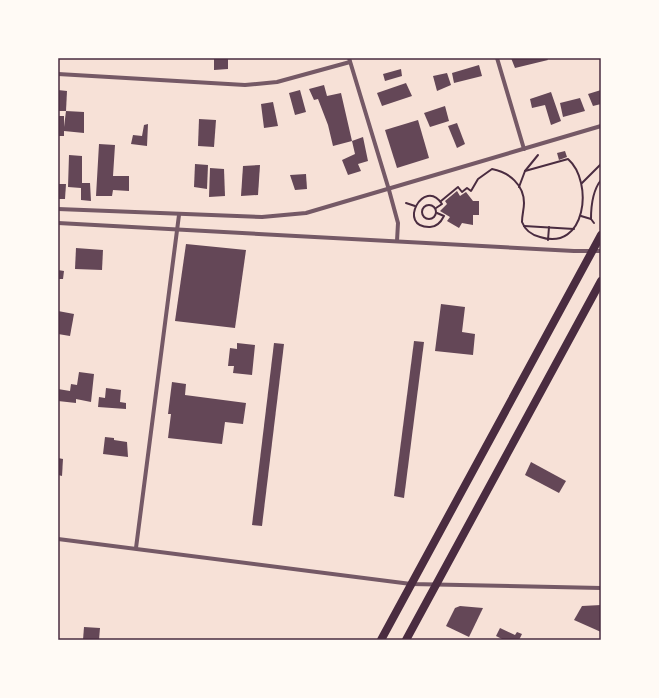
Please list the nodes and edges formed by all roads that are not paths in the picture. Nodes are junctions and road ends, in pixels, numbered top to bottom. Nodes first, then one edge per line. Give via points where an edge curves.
1 (497, 58) edge
2 (349, 60) edge
3 (58, 74) edge
4 (601, 126) edge
5 (524, 149) junction
6 (389, 190) junction
7 (58, 209) edge
8 (179, 215) junction
9 (58, 224) edge
10 (178, 229) junction
11 (601, 235) edge
12 (397, 241) junction
13 (601, 251) edge
14 (592, 252) junction
15 (601, 281) edge
16 (58, 539) edge
17 (136, 548) junction
18 (411, 584) junction
19 (437, 585) junction
20 (601, 588) edge
21 (381, 640) edge
22 (406, 640) edge

1 - 5 street
2 - 3 street via 277,82 245,85
2 - 6 street
4 - 5 street
5 - 6 street
6 - 8 street via 306,213 282,216
6 - 12 street via 398,223
7 - 8 street
8 - 10 street
9 - 10 street
10 - 12 street
10 - 17 street
11 - 14 highway
12 - 14 street
13 - 14 street
14 - 18 highway
15 - 19 highway
16 - 17 street
17 - 18 street
18 - 19 street
18 - 21 highway
19 - 20 street
19 - 22 highway

